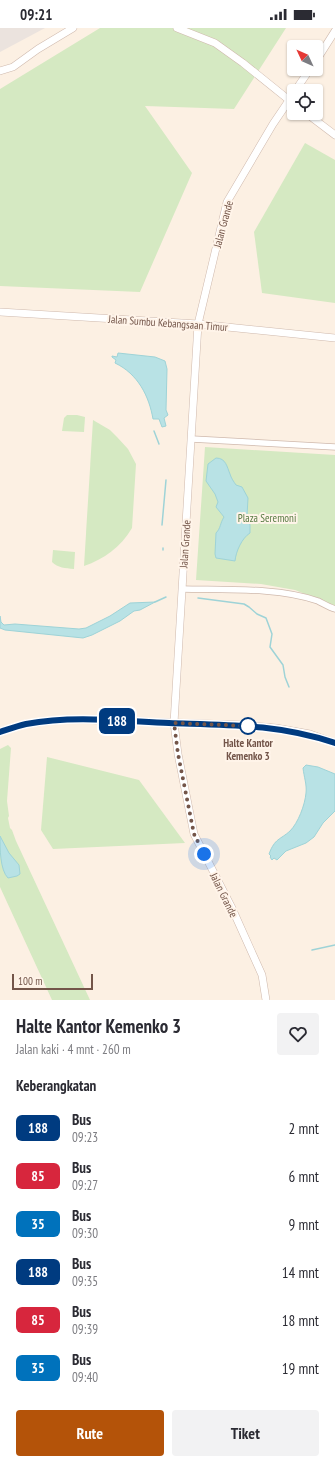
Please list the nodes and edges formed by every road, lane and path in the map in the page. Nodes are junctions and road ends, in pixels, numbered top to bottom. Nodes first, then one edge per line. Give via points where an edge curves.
1 (73, 28) edge
2 (177, 28) edge
3 (335, 31) edge
4 (323, 50) edge
5 (0, 71) edge
6 (287, 98) edge
7 (287, 108) edge
8 (315, 120) edge
9 (335, 136) edge
10 (0, 312) edge
11 (198, 324) junction
12 (335, 338) edge
13 (192, 439) junction
14 (335, 447) edge
15 (182, 590) junction
16 (335, 609) edge
17 (174, 723) junction
18 (0, 732) edge
19 (335, 743) edge
20 (266, 1000) edge

1 - 5 street via 13,67
2 - 6 street via 215,44
3 - 4 street
7 - 11 street, Jalan Grande via 272,124 227,202
8 - 9 street
10 - 11 street, Jalan Sumbu Kebangsaan Timur
11 - 12 street, Jalan Sumbu Kebangsaan Timur
11 - 13 street, Jalan Grande
13 - 14 street
13 - 15 street, Jalan Grande
15 - 16 street via 247,591 289,595 318,601
15 - 17 street, Jalan Grande
17 - 18 street via 58,720 25,724
17 - 19 street via 276,728 310,734
17 - 20 street, Jalan Grande via 194,834 231,906 262,975

